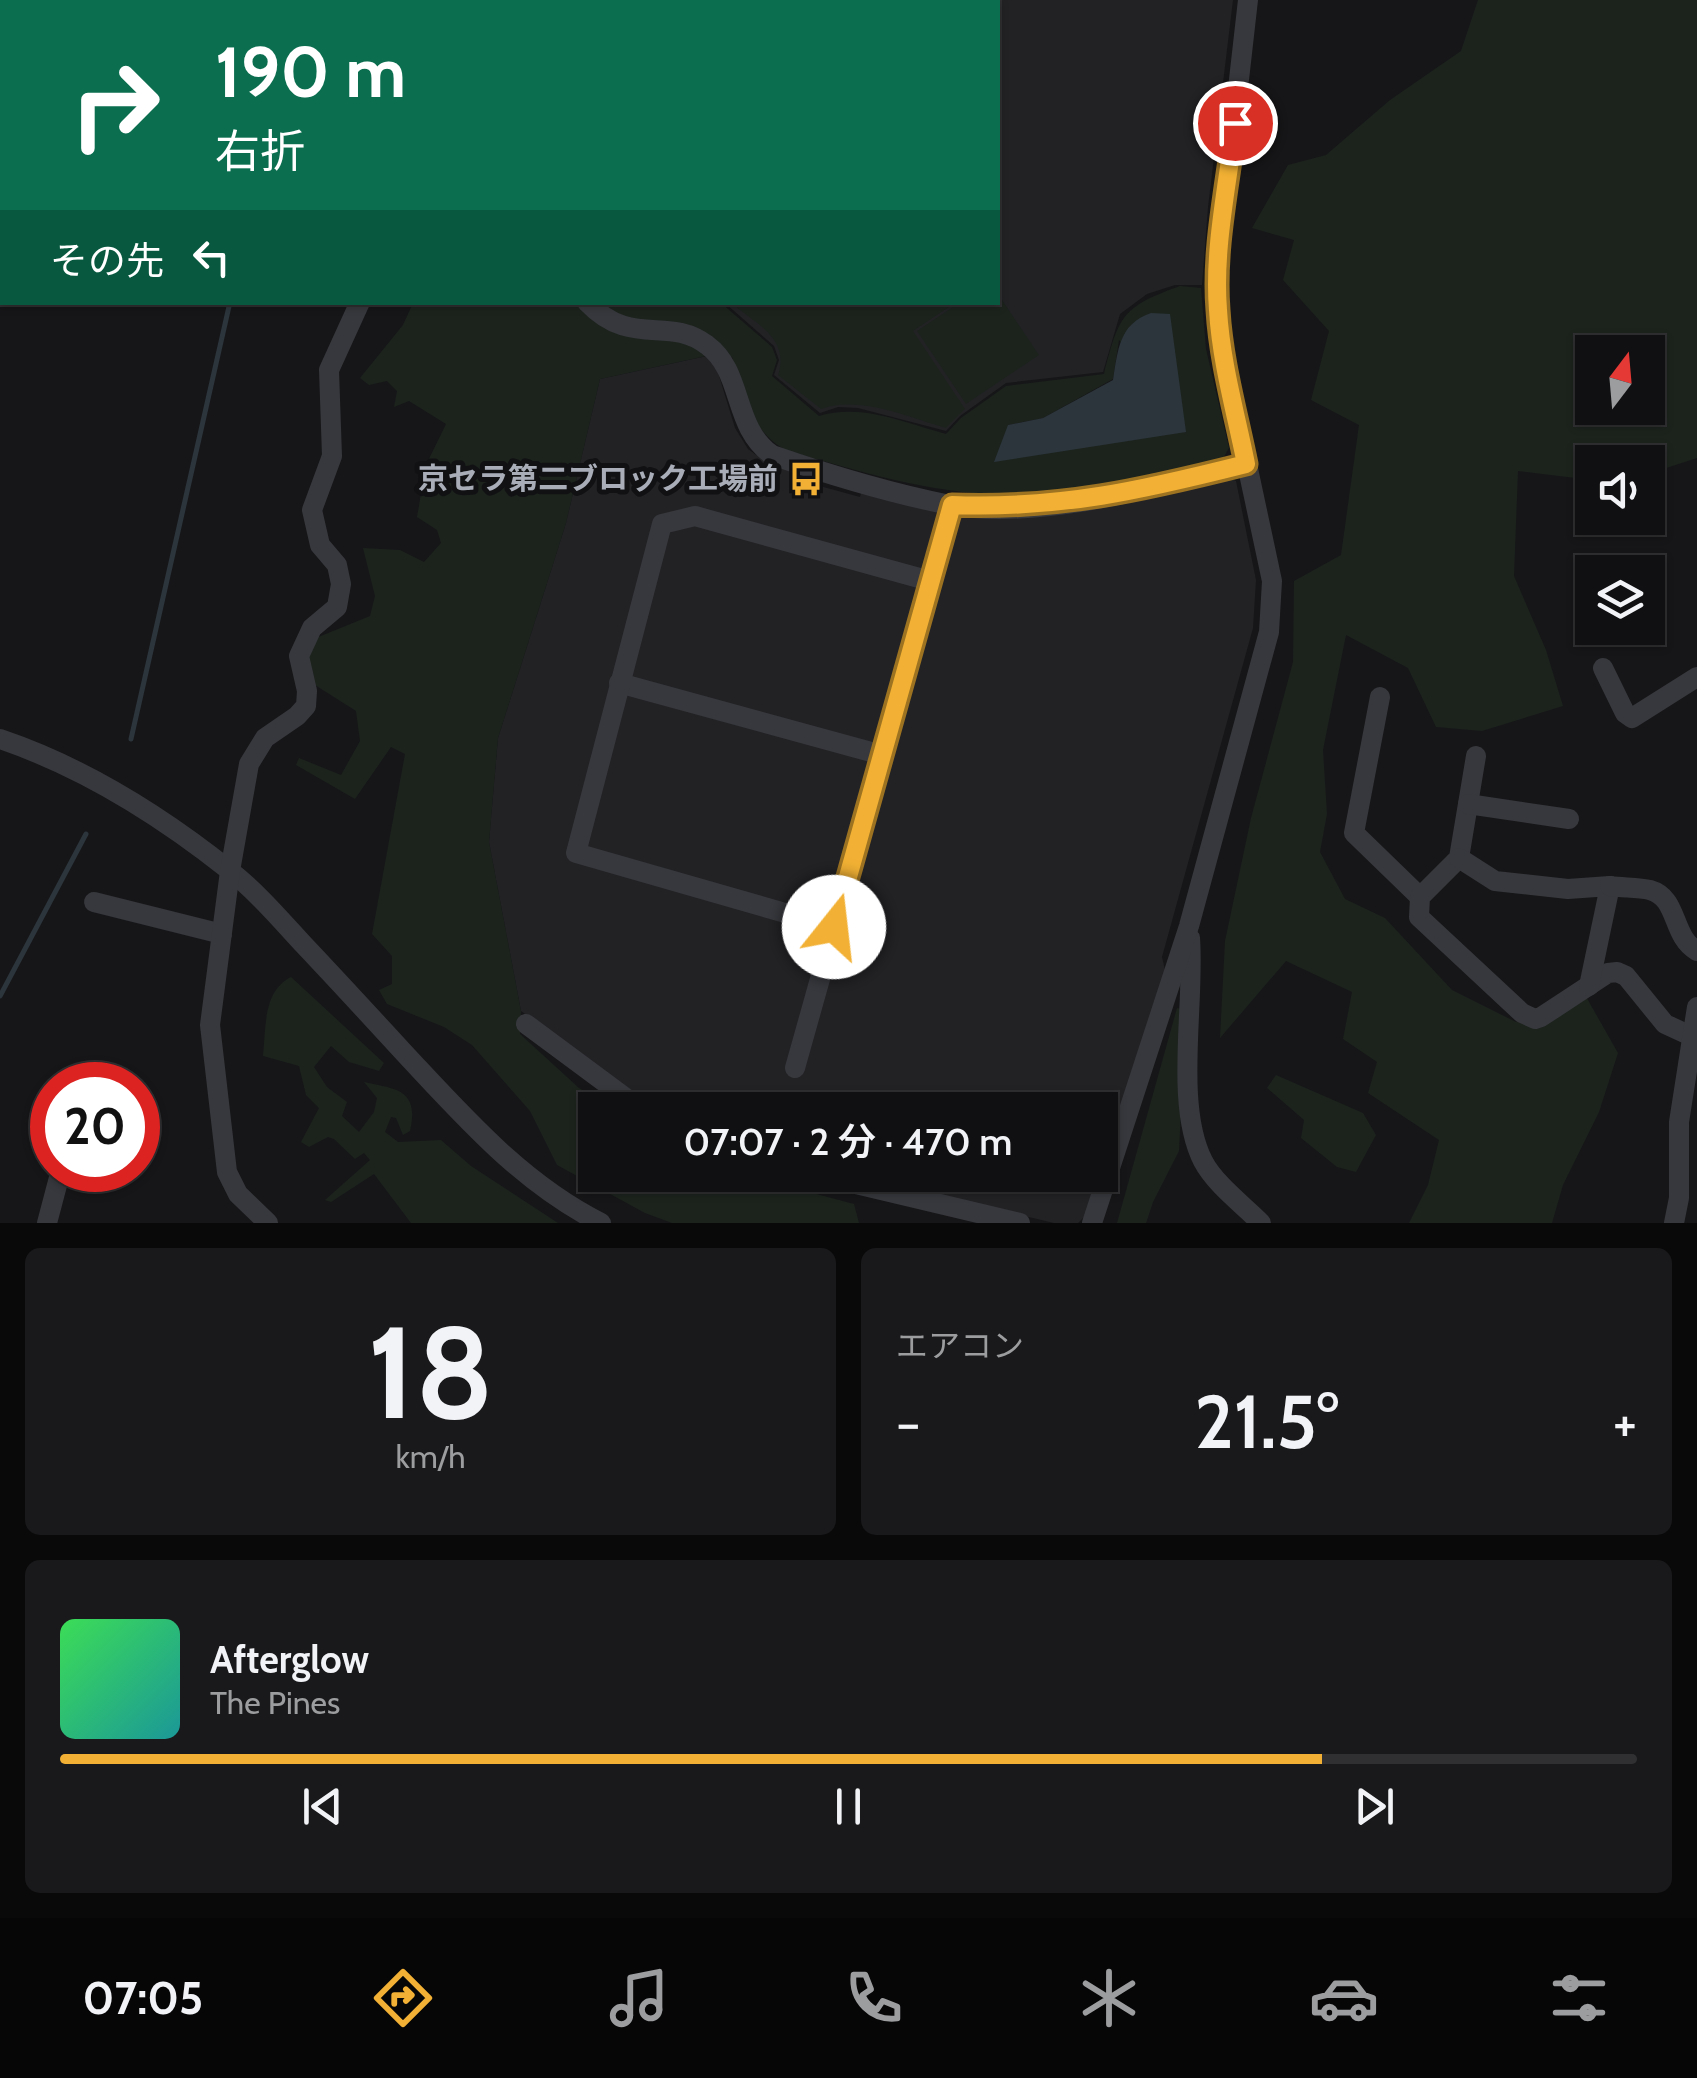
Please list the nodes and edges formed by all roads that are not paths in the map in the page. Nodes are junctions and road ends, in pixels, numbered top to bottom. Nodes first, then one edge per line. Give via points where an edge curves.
1 (1248, 0) edge
2 (359, 305) edge
3 (590, 305) edge
4 (1246, 464) junction
5 (952, 505) junction
6 (930, 581) junction
7 (1603, 668) dead end
8 (1697, 677) edge
9 (619, 683) junction
10 (1380, 697) dead end
11 (0, 740) edge
12 (882, 756) junction
13 (1476, 756) dead end
14 (1468, 804) junction
15 (1569, 819) dead end
16 (1459, 858) junction
17 (230, 871) junction
18 (1610, 886) junction
19 (1420, 897) junction
20 (94, 902) dead end
21 (1189, 926) junction
22 (834, 927) junction
23 (222, 934) junction
24 (1697, 950) edge
25 (1589, 986) junction
26 (1697, 1007) edge
27 (526, 1024) dead end
28 (1691, 1036) junction
29 (795, 1068) dead end
30 (618, 1092) edge
31 (55, 1192) edge
32 (890, 1192) edge
33 (47, 1223) edge
34 (268, 1223) edge
35 (601, 1223) edge
36 (1020, 1223) edge
37 (1092, 1223) edge
38 (1261, 1223) edge
39 (1674, 1223) edge

1 - 4 street via 1218,265 1223,352
2 - 17 street via 329,370 332,456 312,510 320,545 342,584 337,607 312,628 300,656 306,706 265,738 249,764
3 - 5 street via 626,329 673,332 708,345 728,375 748,432 772,455
4 - 5 street via 1083,500
4 - 21 street via 1272,581 1270,632
5 - 6 street
6 - 9 street via 695,516 662,524
6 - 12 street
7 - 8 street via 1632,718 1656,692
9 - 12 street
9 - 22 street via 576,853
10 - 19 street via 1354,833
11 - 17 street via 94,779
12 - 22 street
13 - 14 street
14 - 15 street
14 - 16 street
16 - 18 street via 1495,881
16 - 19 street
17 - 23 street
17 - 35 street via 517,1168
18 - 24 street via 1663,898 1677,932
18 - 25 street
19 - 25 street via 1420,917 1522,1014 1542,1018
20 - 23 street
21 - 37 street
21 - 38 street via 1193,1137 1204,1164
22 - 29 street
23 - 34 street via 210,1025 226,1172
25 - 28 street via 1618,972 1665,1024
26 - 28 street
27 - 30 street
28 - 39 street
31 - 33 street
32 - 36 street

